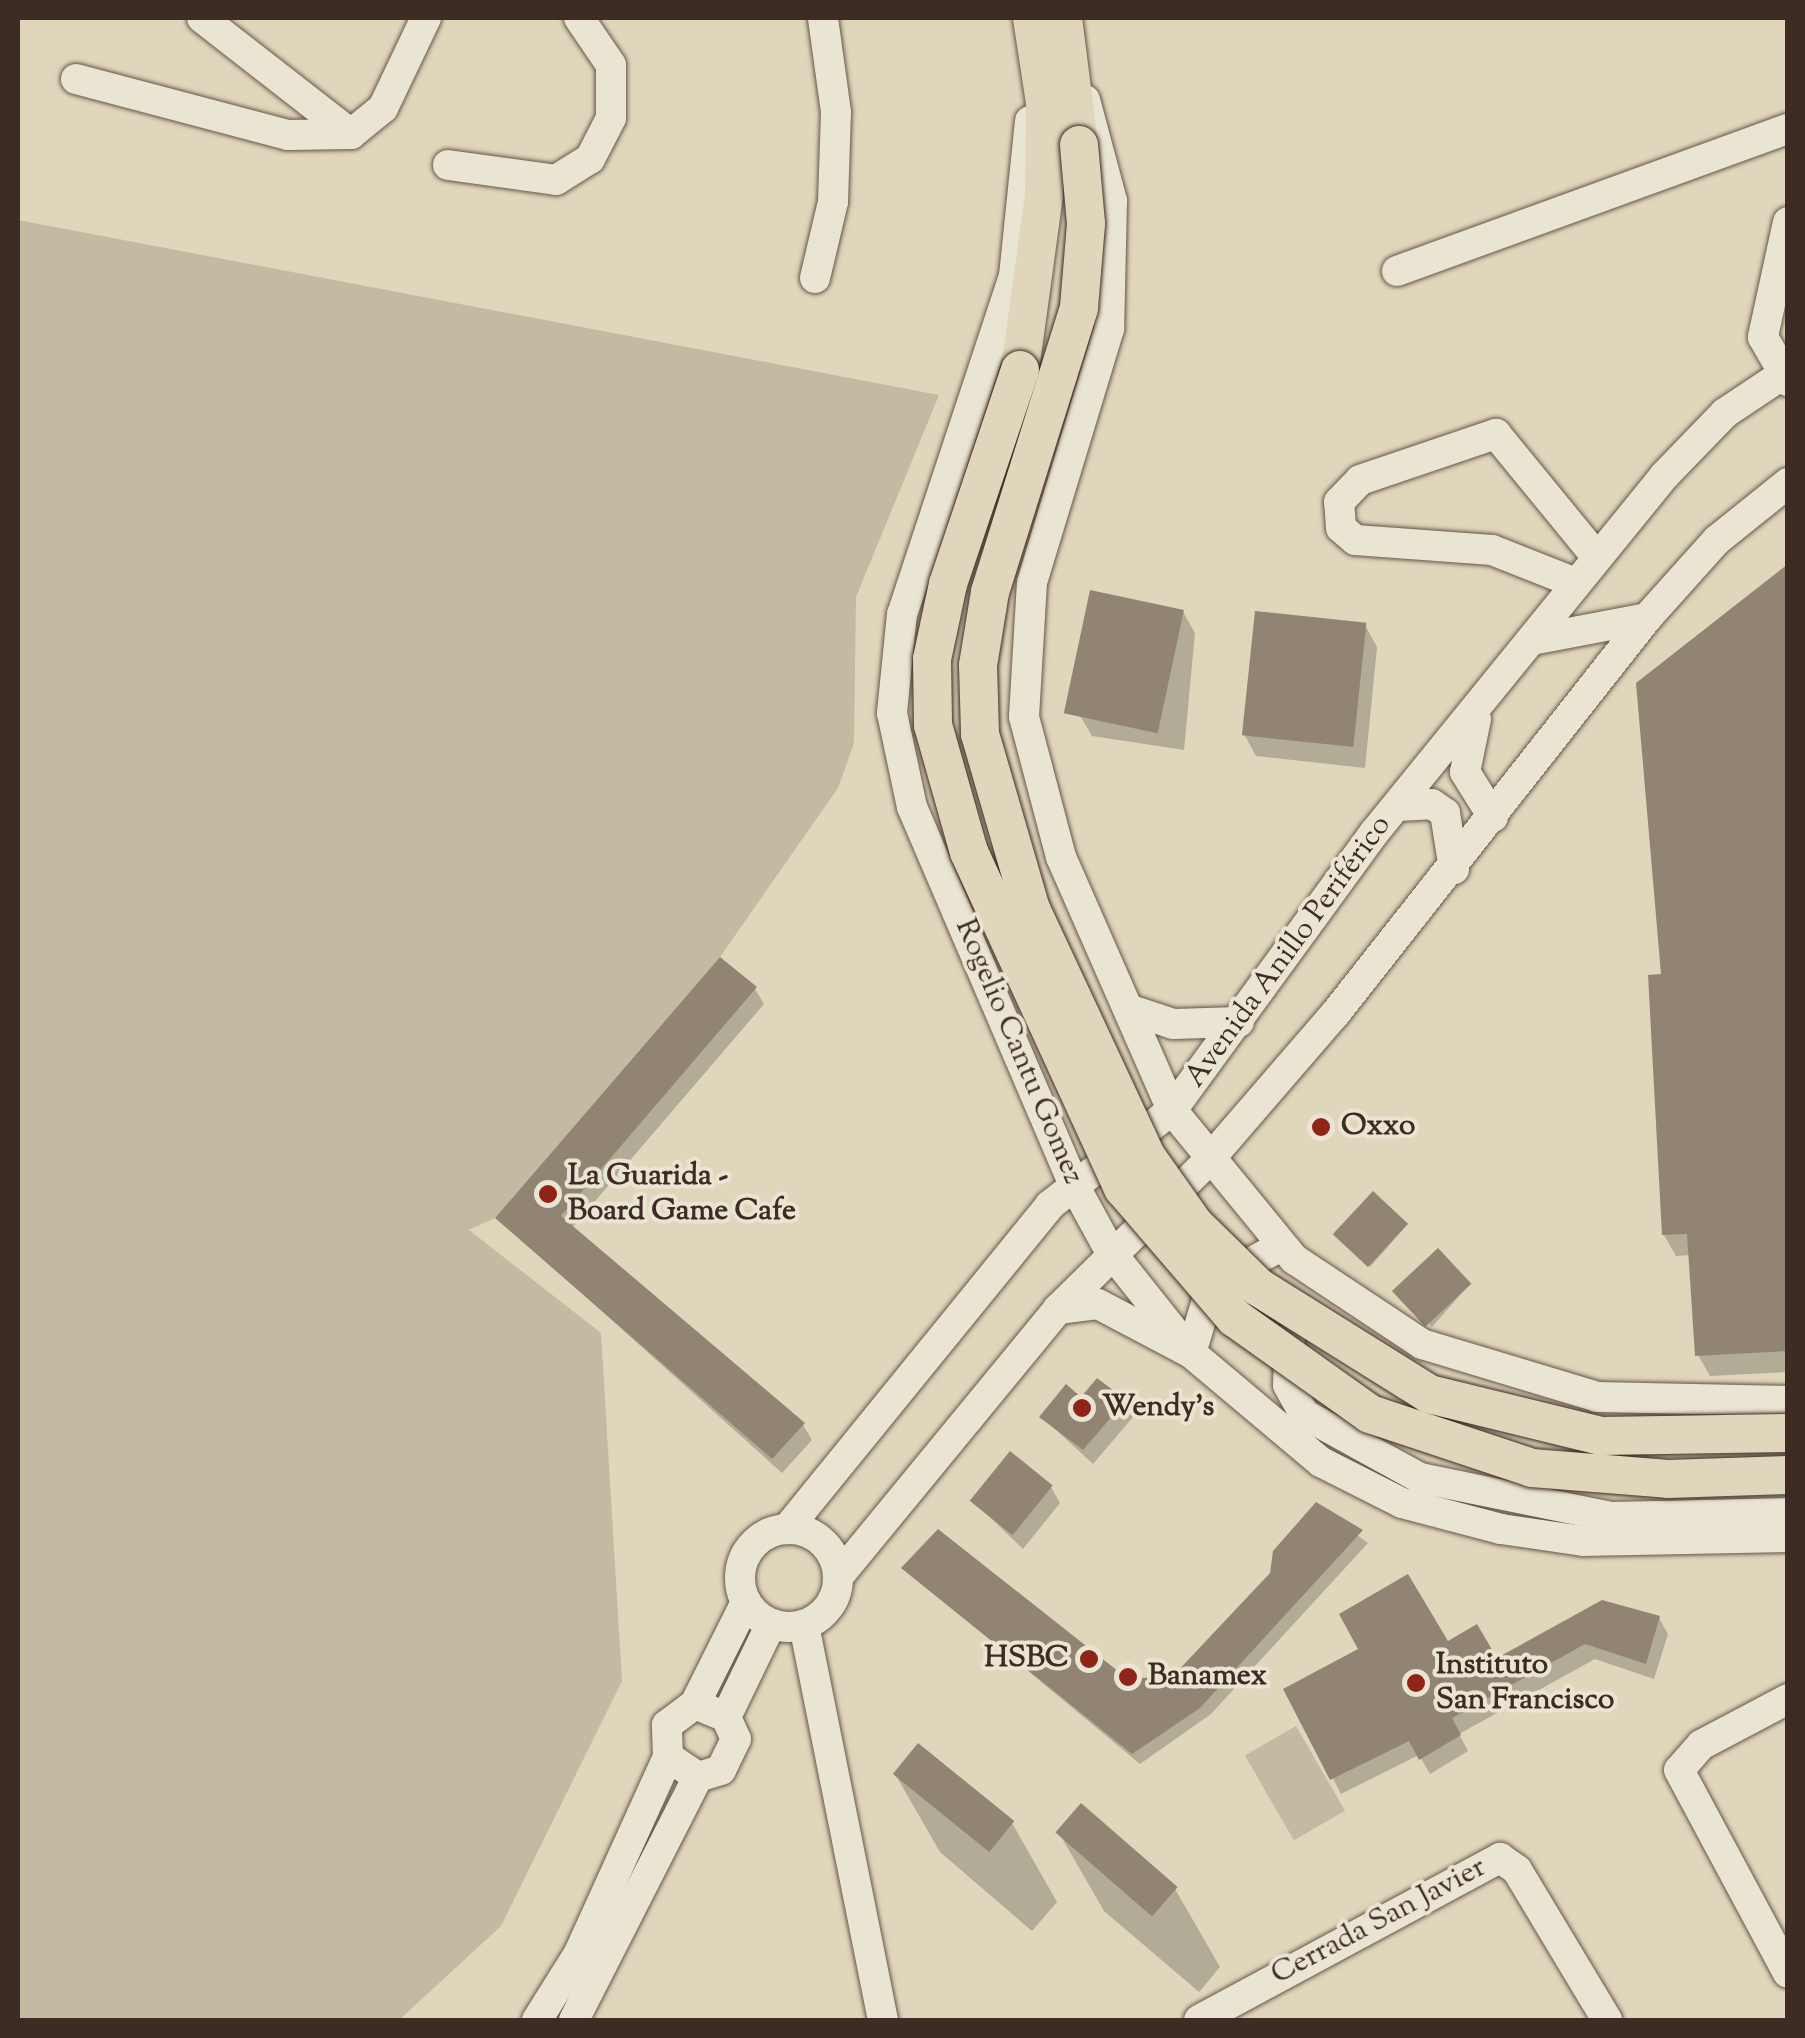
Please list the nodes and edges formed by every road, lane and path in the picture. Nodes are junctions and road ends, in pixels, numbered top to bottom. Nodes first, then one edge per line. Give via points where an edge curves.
1 (202, 18) edge
2 (426, 18) edge
3 (579, 18) edge
4 (823, 18) edge
5 (1014, 18) edge
6 (1032, 18) edge
7 (1063, 18) edge
8 (76, 79) dead end
9 (1051, 79) junction
10 (1788, 129) edge
11 (351, 134) junction
12 (448, 165) dead end
13 (1788, 222) edge
14 (1397, 270) dead end
15 (815, 278) dead end
16 (1785, 376) edge
17 (1787, 482) edge
18 (1596, 556) junction
19 (1573, 582) junction
20 (1647, 618) junction
21 (1532, 640) junction
22 (1480, 706) junction
23 (1398, 806) junction
24 (1493, 817) junction
25 (1454, 869) junction
26 (1128, 1009) junction
27 (1239, 1022) junction
28 (1025, 1071) junction
29 (1172, 1110) junction
30 (1208, 1161) junction
31 (1074, 1184) junction
32 (1281, 1246) junction
33 (1110, 1251) junction
34 (1315, 1278) junction
35 (1058, 1309) junction
36 (1191, 1353) junction
37 (1788, 1402) edge
38 (1788, 1433) edge
39 (1788, 1474) edge
40 (1788, 1513) edge
41 (787, 1529) junction
42 (1788, 1537) edge
43 (838, 1577) junction
44 (746, 1602) junction
45 (771, 1624) junction
46 (804, 1625) junction
47 (1788, 1699) edge
48 (695, 1704) junction
49 (726, 1716) junction
50 (668, 1757) junction
51 (698, 1776) junction
52 (1774, 1911) edge
53 (592, 1960) junction
54 (1788, 1974) edge
55 (1590, 2017) edge
56 (886, 2018) edge
57 (537, 2020) edge
58 (574, 2020) edge
59 (1199, 2020) edge

1 - 11 street
2 - 11 street via 382,108
3 - 12 street via 611,66 611,118 590,159 556,180
4 - 15 street via 835,148
5 - 9 street via 1022,43
6 - 9 main road
7 - 9 main road
8 - 11 street via 288,135
9 - 26 street via 1099,144 1116,258 1092,402 1032,582 1024,717 1061,856
9 - 28 street, Rogelio Cantu Gomez via 1029,123 1014,276 995,352 902,614 892,712 912,808
9 - 38 main road, bridge via 1079,145 1086,224 1079,308 990,592 980,734 1031,908 1146,1156 1194,1224 1258,1287 1428,1394 1602,1436
9 - 39 main road, bridge via 1038,286 1020,370 948,584 932,658 933,725 976,870 1123,1188 1235,1318 1370,1414 1532,1468 1668,1479
10 - 14 street
13 - 16 street via 1763,337
16 - 18 street, Avenida Anillo Periférico via 1725,413
17 - 20 street, Avenida Anillo Periférico via 1716,540
18 - 19 street, Avenida Anillo Periférico
18 - 19 street via 1552,514 1517,451 1496,434 1360,480 1340,502 1341,528 1355,540 1492,550
19 - 21 street, Avenida Anillo Periférico
20 - 21 street
20 - 24 street, Avenida Anillo Periférico
21 - 22 street, Avenida Anillo Periférico
22 - 23 street, Avenida Anillo Periférico
22 - 24 street via 1465,772
23 - 25 street via 1432,804 1445,813
23 - 27 street, Avenida Anillo Periférico
24 - 25 street, Avenida Anillo Periférico
25 - 30 street, Avenida Anillo Periférico
26 - 27 street via 1174,1024
26 - 28 street via 1097,1059 1074,1072
26 - 29 street
27 - 29 street, Avenida Anillo Periférico
28 - 31 street, Rogelio Cantu Gomez
29 - 30 street
29 - 31 street, Avenida Anillo Periférico
30 - 32 street
30 - 33 street, Avenida Anillo Periférico
31 - 33 street, Rogelio Cantu Gomez
31 - 41 street, Avenida Anillo Periférico
32 - 34 street
32 - 36 street via 1212,1284
33 - 35 street, Avenida Anillo Periférico
33 - 36 street, Rogelio Cantu Gomez
34 - 37 street via 1422,1344 1510,1376 1683,1406
34 - 40 street via 1292,1325 1288,1386 1304,1414 1361,1452 1420,1478 1548,1511
35 - 36 street via 1098,1304
35 - 43 street, Avenida Anillo Periférico
36 - 42 street, Rogelio Cantu Gomez via 1320,1462 1438,1514 1583,1541
41 - 43 street via 822,1542
41 - 44 street via 746,1554
43 - 46 street via 832,1601
44 - 45 street
44 - 48 street
45 - 46 street
45 - 49 street
46 - 56 street
47 - 52 street via 1701,1745 1679,1770
48 - 49 street
48 - 50 street via 667,1725
49 - 51 street via 734,1751 720,1770
50 - 51 street
50 - 53 street
51 - 53 street
52 - 54 street
53 - 57 street
53 - 58 street
55 - 59 street, Cerrada San Javier via 1508,1861 1490,1860

